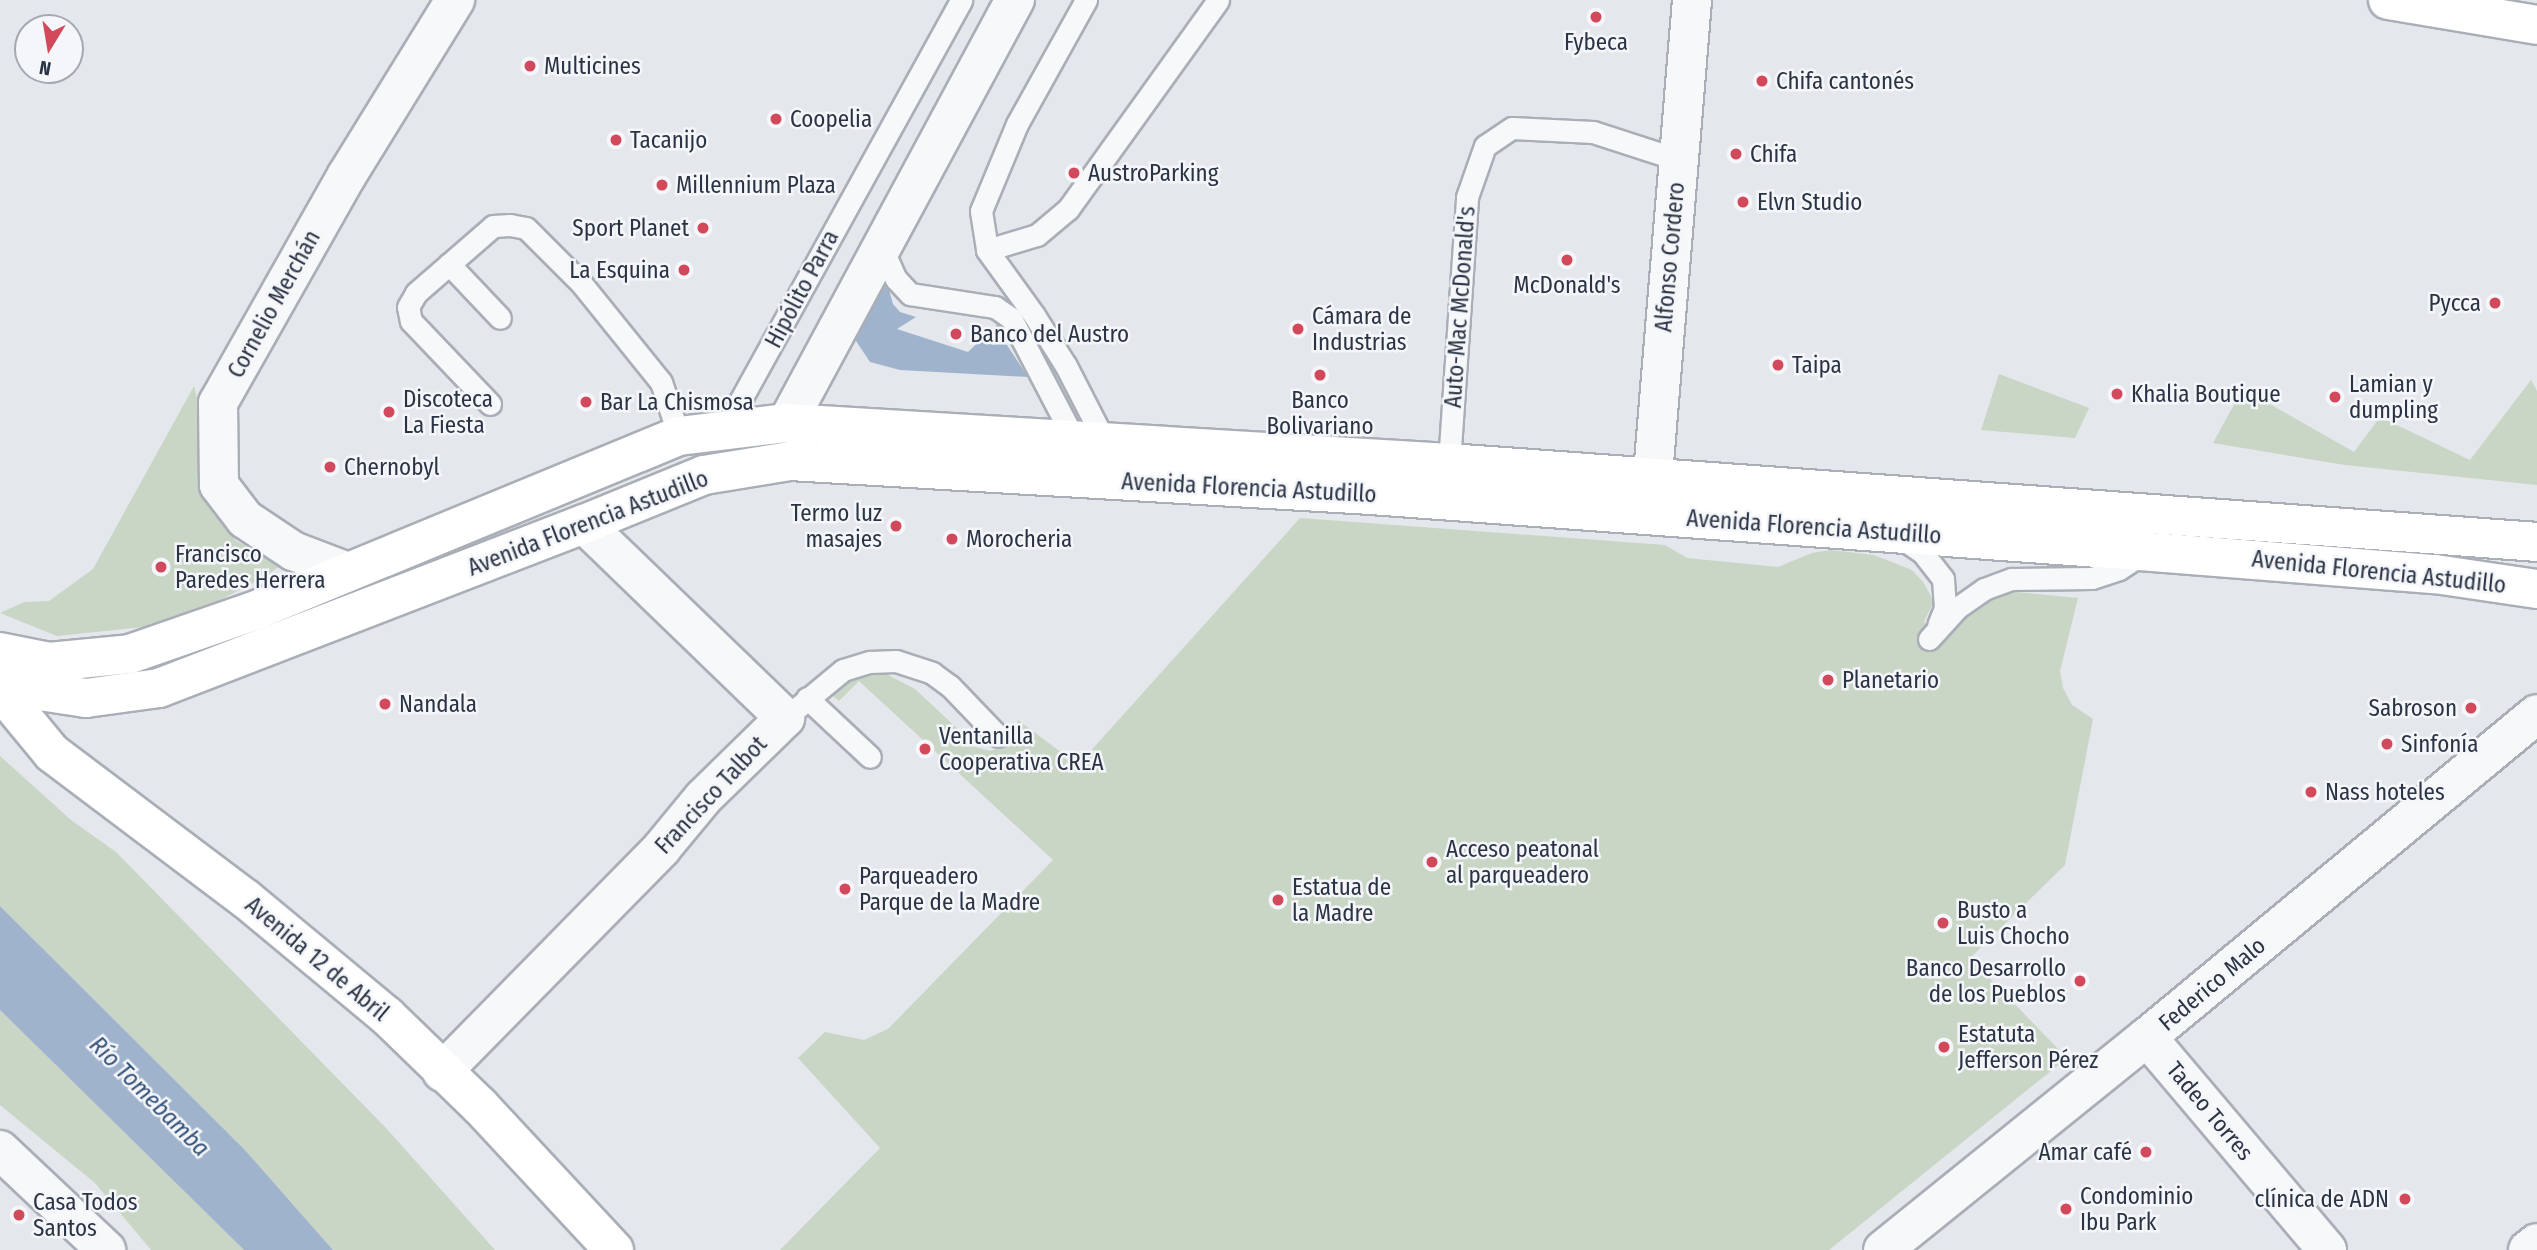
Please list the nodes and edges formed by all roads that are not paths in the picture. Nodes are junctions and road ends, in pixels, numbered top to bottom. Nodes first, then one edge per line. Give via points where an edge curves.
1 (455, 0) edge
2 (961, 0) edge
3 (1015, 0) edge
4 (1086, 0) edge
5 (1219, 0) edge
6 (1692, 0) edge
7 (2388, 0) edge
8 (2537, 25) edge
9 (1679, 160) junction
10 (881, 248) junction
11 (986, 250) junction
12 (449, 264) junction
13 (500, 318) dead end
14 (490, 404) dead end
15 (787, 424) junction
16 (724, 430) junction
17 (680, 436) junction
18 (1090, 440) junction
19 (1449, 463) junction
20 (1652, 478) junction
21 (1650, 515) junction
22 (584, 524) junction
23 (1895, 533) junction
24 (2530, 538) edge
25 (2140, 551) junction
26 (348, 572) junction
27 (2537, 589) edge
28 (0, 652) edge
29 (0, 685) edge
30 (0, 690) edge
31 (796, 708) junction
32 (2537, 713) edge
33 (0, 717) edge
34 (998, 736) dead end
35 (52, 753) junction
36 (870, 757) dead end
37 (2147, 1037) junction
38 (442, 1072) junction
39 (0, 1150) edge
40 (2537, 1243) edge
41 (106, 1250) edge
42 (614, 1250) edge
43 (1883, 1250) edge
44 (2327, 1250) edge
45 (2528, 1250) edge

1 - 26 street, Cornelio Merchán via 347,174 218,403 219,485 245,519 293,551
2 - 16 lane, Hipólito Parra
3 - 10 street
4 - 11 lane via 1017,124 981,211
5 - 11 lane via 1068,209 1037,236
6 - 9 street, Alfonso Cordero
7 - 8 main road
9 - 19 lane, Auto-Mac McDonald's via 1593,132 1512,128 1485,146 1467,197
9 - 20 street, Alfonso Cordero
10 - 15 street
10 - 18 lane via 896,279 910,294 995,307 1011,318
11 - 18 lane via 1060,356
12 - 13 lane
12 - 14 lane via 416,293 408,307 411,321
12 - 17 lane via 493,226 526,228 581,283 661,382
15 - 16 main road, Avenida Florencia Astudillo
15 - 18 main road, Avenida Florencia Astudillo
16 - 17 main road, Avenida Florencia Astudillo
17 - 26 main road, Avenida Florencia Astudillo
18 - 19 main road, Avenida Florencia Astudillo
19 - 20 main road, Avenida Florencia Astudillo
20 - 21 street, Alfonso Cordero
20 - 24 main road, Avenida Florencia Astudillo
21 - 22 main road, Avenida Florencia Astudillo via 790,461 704,475
21 - 23 main road, Avenida Florencia Astudillo
22 - 29 main road, Avenida Florencia Astudillo via 159,688 86,698
22 - 31 street, Francisco Talbot
23 - 25 main road, Avenida Florencia Astudillo
23 - 25 lane via 1922,552 1943,579 1945,608 1929,639 1957,608 1984,589 2012,579 2092,578 2119,569
25 - 27 main road, Avenida Florencia Astudillo via 2435,574
26 - 28 main road, Avenida Florencia Astudillo via 130,654 49,662
30 - 35 main road, Avenida 12 de Abril
31 - 34 lane via 844,670 896,661 932,673 950,686
31 - 36 lane
31 - 38 street, Francisco Talbot via 703,798 661,849
32 - 37 street, Federico Malo
33 - 35 main road
35 - 38 main road, Avenida 12 de Abril via 246,899 387,1016
37 - 43 street, Federico Malo
37 - 44 street, Tadeo Torres
38 - 42 main road, Avenida 12 de Abril via 506,1133
39 - 41 street
40 - 45 street

